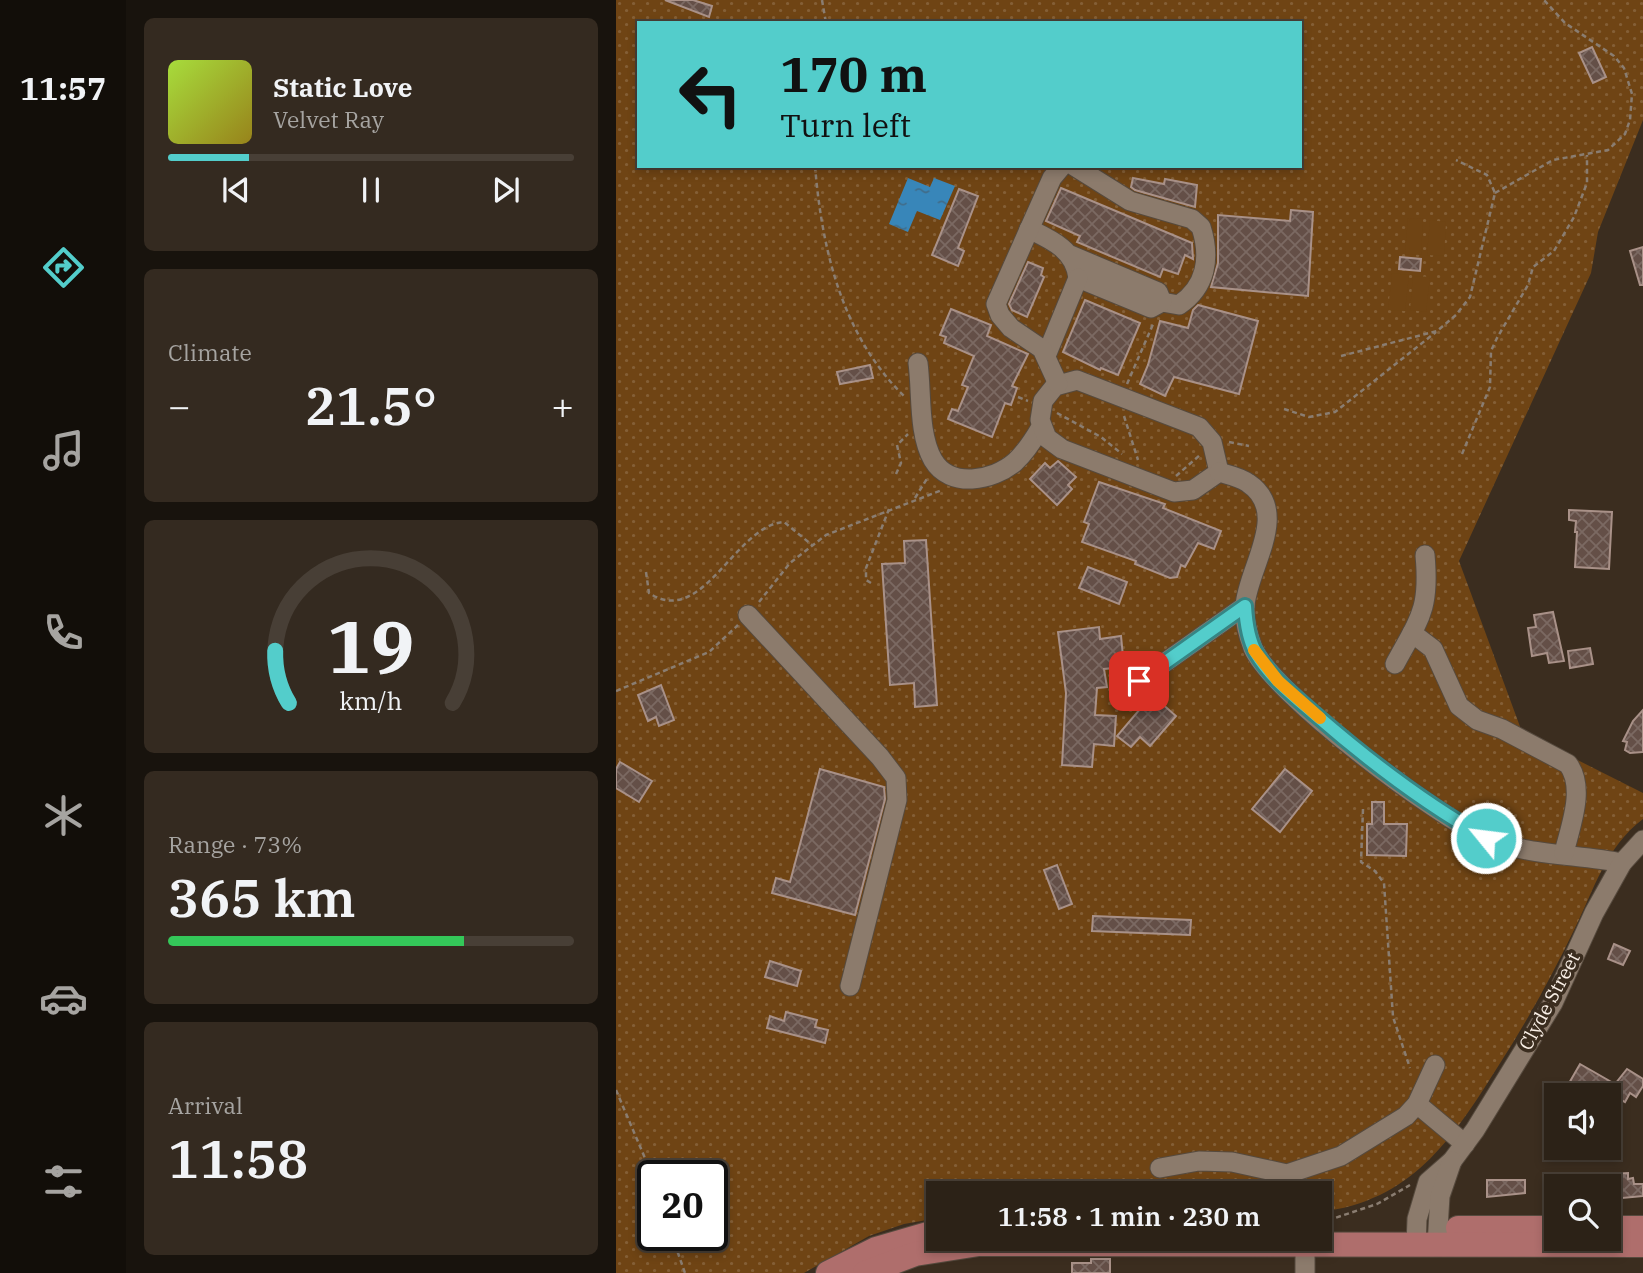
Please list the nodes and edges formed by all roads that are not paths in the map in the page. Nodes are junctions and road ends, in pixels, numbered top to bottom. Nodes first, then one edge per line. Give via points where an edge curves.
1 (1060, 168) edge
2 (1077, 168) edge
3 (1029, 229) junction
4 (1068, 254) junction
5 (1078, 278) junction
6 (1162, 302) junction
7 (1046, 356) junction
8 (918, 363) dead end
9 (1058, 384) junction
10 (1041, 427) junction
11 (1219, 472) junction
12 (1425, 555) dead end
13 (1245, 606) junction
14 (748, 615) road end
15 (1412, 633) junction
16 (1395, 664) dead end
17 (1123, 692) dead end
18 (1643, 840) edge
19 (1564, 853) junction
20 (1622, 863) junction
21 (850, 986) dead end
22 (1435, 1065) dead end
23 (1417, 1104) junction
24 (1465, 1144) junction
25 (1160, 1168) dead end
26 (1544, 1228) edge
27 (1621, 1228) edge
28 (1643, 1228) edge
29 (926, 1234) edge
30 (1332, 1234) edge
31 (1427, 1236) junction
32 (1643, 1245) edge
33 (934, 1251) edge
34 (1309, 1251) edge
35 (828, 1273) edge
36 (864, 1273) edge
37 (1305, 1273) edge

1 - 3 street
2 - 6 street via 1130,201 1192,219 1201,227 1202,283 1179,305
3 - 4 street
3 - 7 street via 996,303 1005,321
4 - 5 street
4 - 6 street via 1158,292
5 - 6 street via 1151,308
5 - 7 street
7 - 9 street
8 - 10 street via 923,422 933,460 951,476 975,479 1012,465
9 - 10 street via 1041,406
9 - 11 street via 1080,380 1199,427 1212,442
10 - 11 street via 1059,447 1170,491 1193,490
11 - 13 street via 1250,484 1268,515
12 - 15 street via 1429,590
13 - 17 street
13 - 19 street via 1251,640 1270,672 1402,785 1486,838
14 - 21 street via 896,778 897,800
15 - 16 street
15 - 19 street via 1433,649 1459,706 1477,720 1568,764 1573,771 1576,792
18 - 20 street, Clyde Street
19 - 20 street
20 - 24 street, Clyde Street via 1553,1003
22 - 23 street
23 - 24 street
23 - 25 street via 1386,1130 1341,1156 1287,1174 1232,1162 1199,1161
24 - 31 street, Clyde Street via 1452,1161
26 - 31 main road
27 - 28 main road
29 - 35 main road via 876,1249
30 - 31 main road
31 - 32 main road
33 - 36 main road
34 - 37 street

